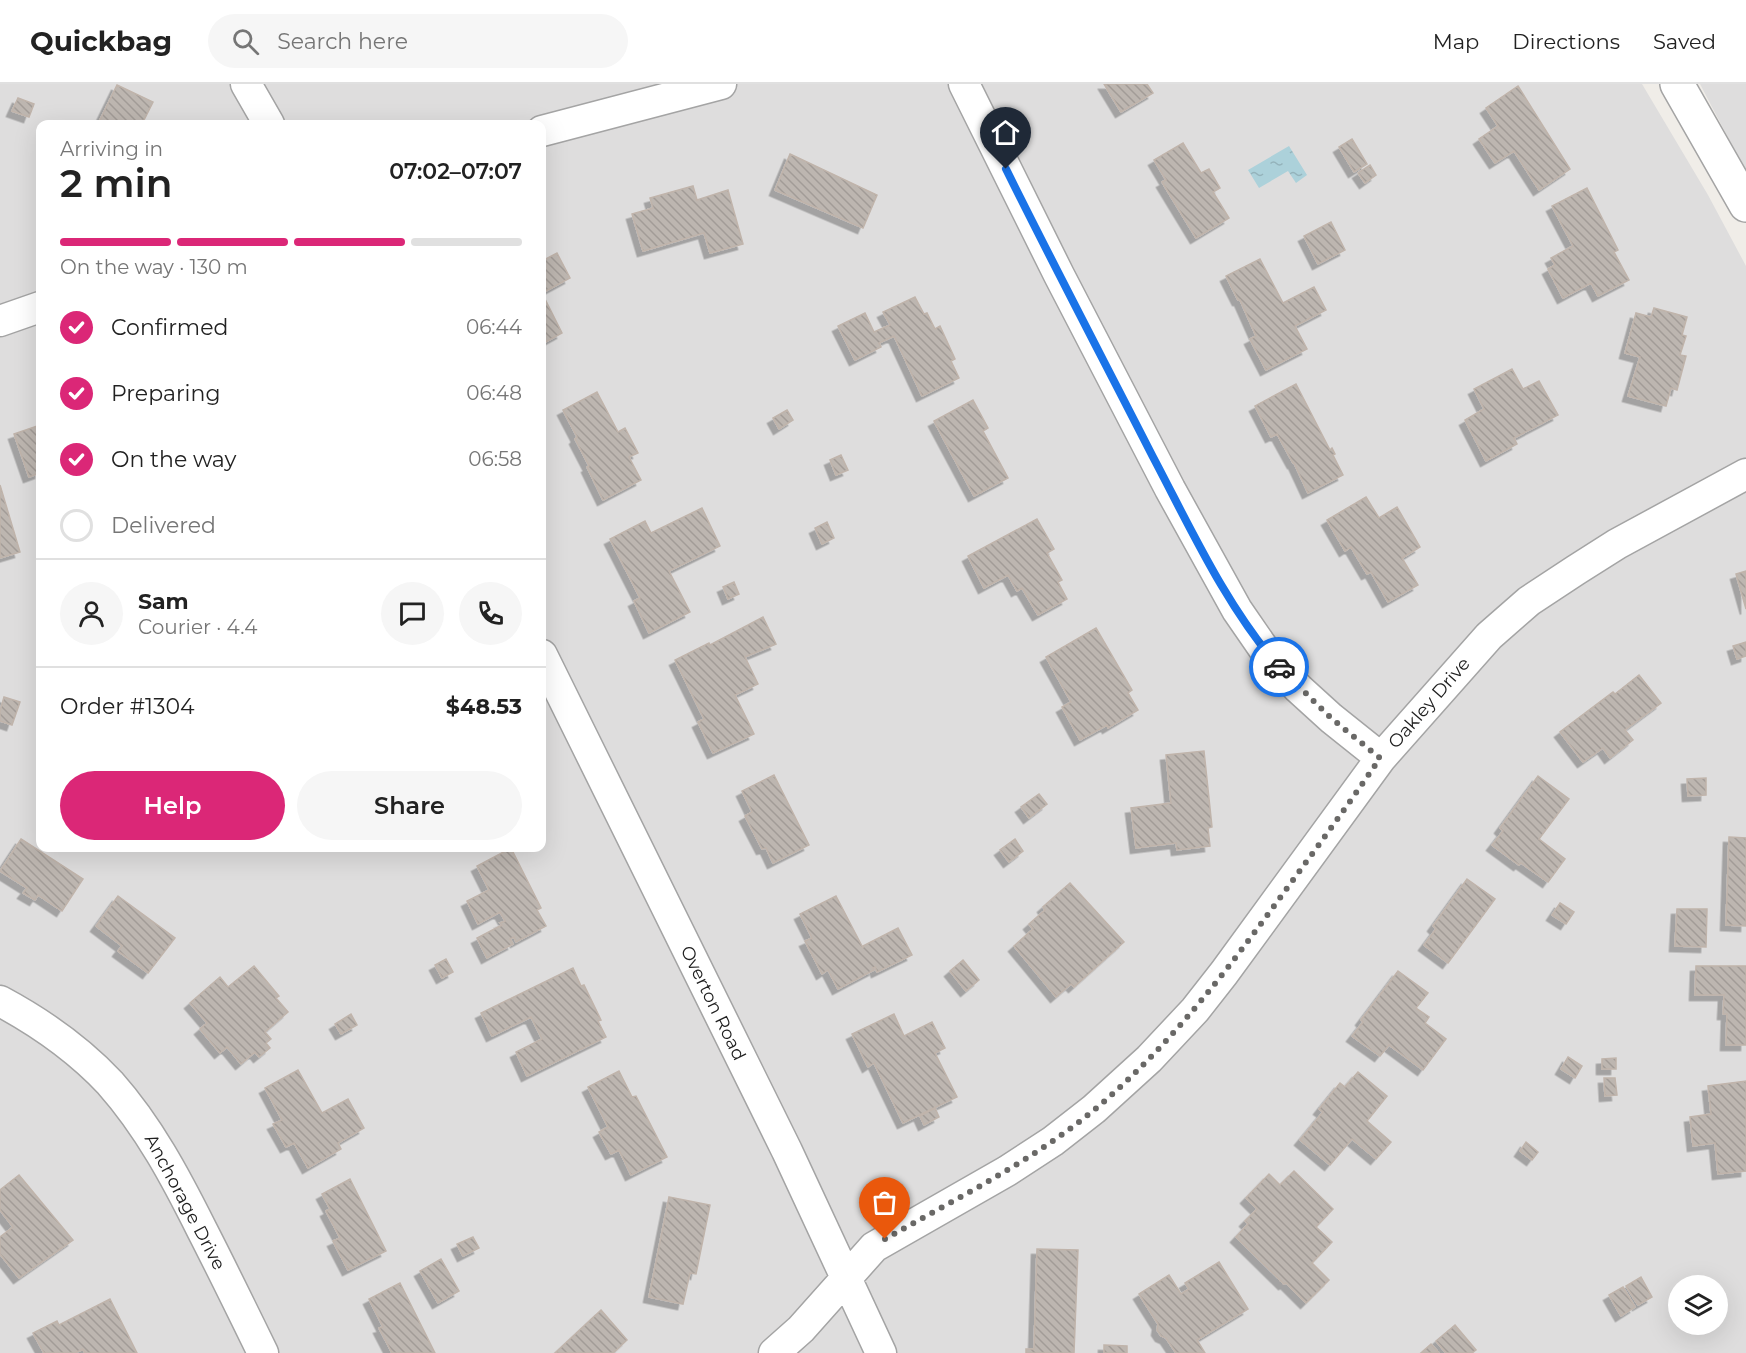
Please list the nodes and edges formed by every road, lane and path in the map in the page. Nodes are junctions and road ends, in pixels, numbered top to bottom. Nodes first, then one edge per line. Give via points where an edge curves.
1 (246, 84) edge
2 (721, 84) edge
3 (964, 84) edge
4 (1677, 84) edge
5 (267, 120) edge
6 (546, 131) edge
7 (1746, 205) edge
8 (36, 308) edge
9 (0, 321) edge
10 (1746, 474) edge
11 (546, 664) edge
12 (1380, 758) junction
13 (0, 1002) edge
14 (846, 1278) junction
15 (263, 1353) edge
16 (774, 1353) edge
17 (881, 1353) edge

1 - 5 street
2 - 6 street
3 - 12 street via 1059,275 1237,610 1266,652 1298,688
4 - 7 street
8 - 9 street
10 - 12 street, Oakley Drive via 1617,544 1529,602 1474,651
11 - 14 street, Overton Road
12 - 14 street, Oakley Drive via 1224,973 1135,1073 1039,1151 873,1247
13 - 15 street, Anchorage Drive via 40,1024 85,1059 148,1131 180,1186
14 - 16 street, Oakley Drive
14 - 17 street, Overton Road

